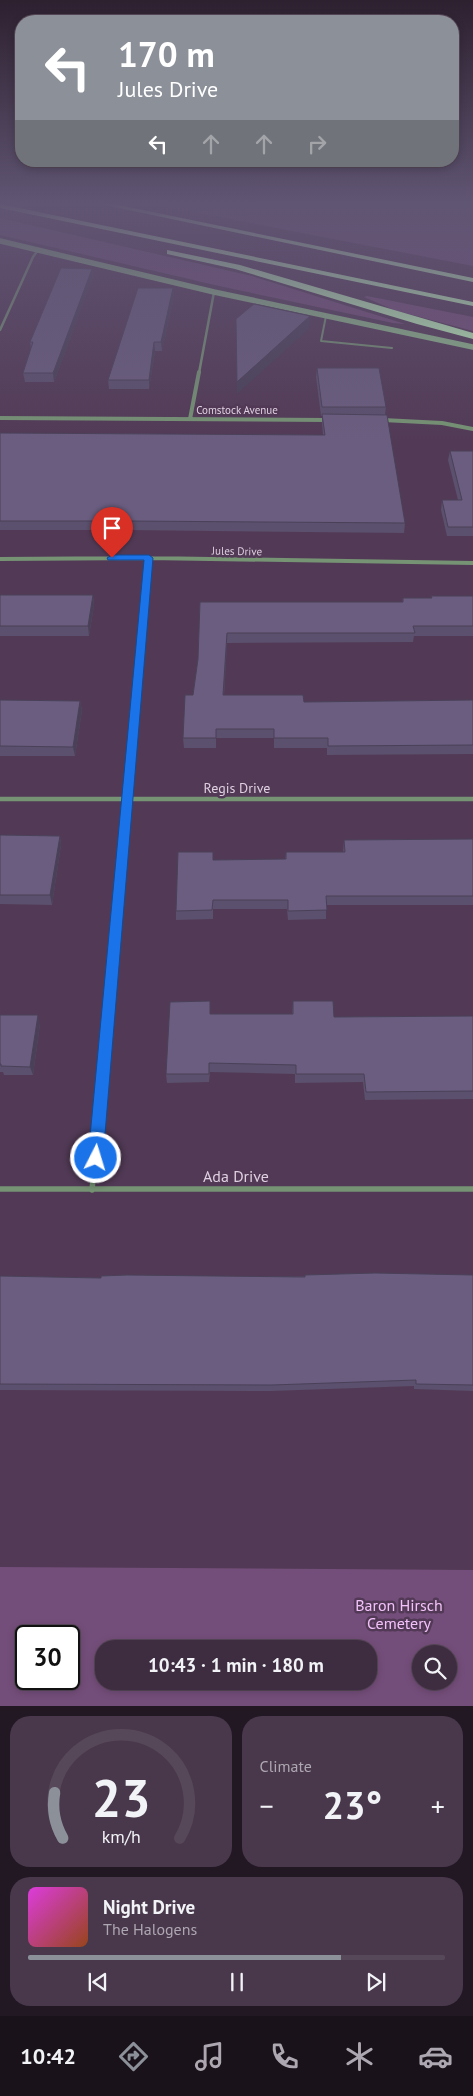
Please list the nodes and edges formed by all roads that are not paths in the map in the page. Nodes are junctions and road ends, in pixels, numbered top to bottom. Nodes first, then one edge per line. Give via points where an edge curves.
1 (21, 283) edge
2 (175, 283) edge
3 (289, 283) edge
4 (370, 283) edge
5 (214, 292) junction
6 (473, 304) edge
7 (326, 316) junction
8 (0, 330) edge
9 (473, 336) edge
10 (473, 347) edge
11 (392, 348) dead end
12 (0, 418) edge
13 (190, 419) junction
14 (337, 420) edge
15 (376, 420) edge
16 (473, 429) edge
17 (149, 558) junction
18 (0, 559) edge
19 (473, 563) edge
20 (0, 799) edge
21 (128, 799) junction
22 (473, 799) edge
23 (473, 1189) edge
24 (0, 1190) edge
25 (92, 1190) junction

1 - 8 street
2 - 5 main road
3 - 9 highway
4 - 6 highway
5 - 7 main road
5 - 13 street
7 - 10 main road
7 - 11 lane via 321,341
12 - 13 street, Comstock Avenue
13 - 14 street, Comstock Avenue
15 - 16 street via 442,423
17 - 18 street, Jules Drive
17 - 19 street, Jules Drive
17 - 21 street
20 - 21 street, Regis Drive
21 - 22 street, Regis Drive
21 - 25 street
23 - 25 street, Ada Drive
24 - 25 street, Ada Drive

